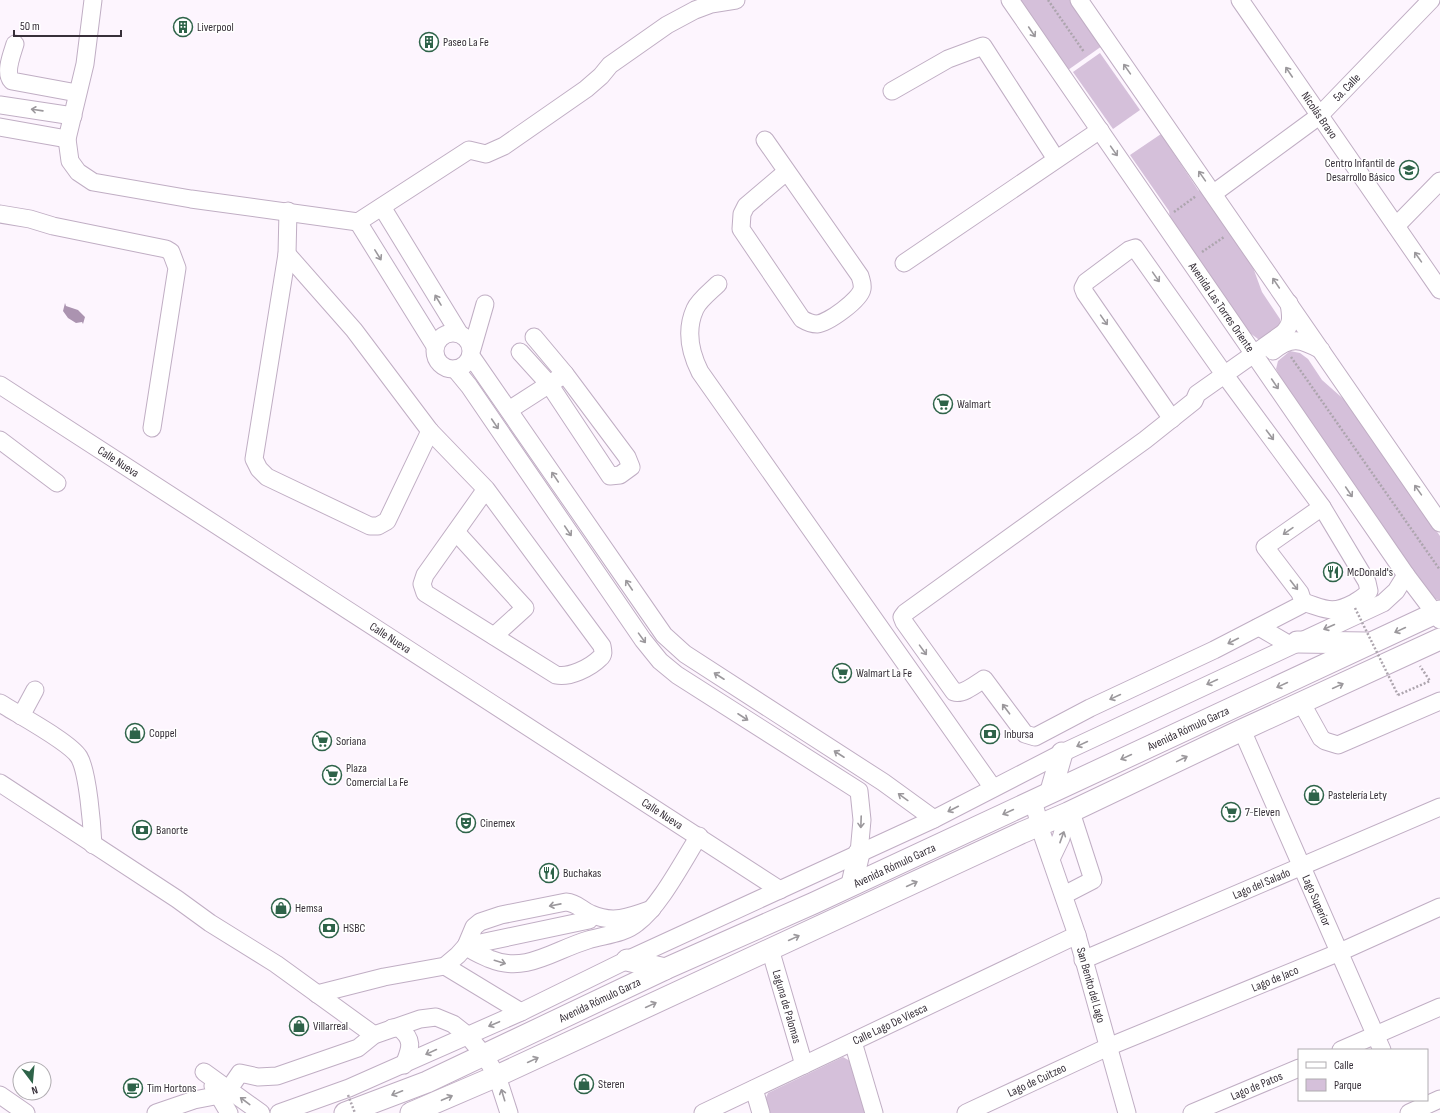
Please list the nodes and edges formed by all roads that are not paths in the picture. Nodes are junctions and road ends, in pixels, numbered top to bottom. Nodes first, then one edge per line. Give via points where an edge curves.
1 (93, 0) edge
2 (736, 0) edge
3 (1010, 0) edge
4 (1079, 0) edge
5 (1431, 0) edge
6 (1244, 1) edge
7 (14, 44) dead end
8 (77, 92) junction
9 (892, 92) dead end
10 (0, 105) edge
11 (73, 116) junction
12 (1319, 116) junction
13 (0, 127) edge
14 (1100, 130) junction
15 (67, 139) junction
16 (766, 140) dead end
17 (1056, 159) junction
18 (786, 172) junction
19 (1440, 181) edge
20 (1212, 190) junction
21 (382, 207) junction
22 (288, 212) junction
23 (0, 214) edge
24 (358, 222) junction
25 (1396, 226) junction
26 (287, 254) junction
27 (904, 263) dead end
28 (718, 284) dead end
29 (1440, 290) edge
30 (1289, 303) junction
31 (485, 304) dead end
32 (458, 333) junction
33 (534, 337) dead end
34 (436, 346) junction
35 (1321, 350) junction
36 (520, 352) dead end
37 (472, 353) junction
38 (1257, 358) junction
39 (455, 370) junction
40 (564, 374) junction
41 (1227, 378) junction
42 (549, 384) junction
43 (0, 385) edge
44 (495, 389) junction
45 (479, 401) junction
46 (509, 410) junction
47 (1172, 419) junction
48 (152, 428) dead end
49 (430, 431) junction
50 (0, 440) edge
51 (57, 483) dead end
52 (486, 489) junction
53 (1322, 507) junction
54 (1440, 522) edge
55 (456, 532) junction
56 (1406, 575) junction
57 (1303, 602) junction
58 (1438, 615) edge
59 (1258, 627) junction
60 (494, 636) junction
61 (1371, 643) junction
62 (1293, 644) junction
63 (1439, 644) edge
64 (685, 654) junction
65 (668, 668) junction
66 (1135, 687) junction
67 (35, 690) dead end
68 (1440, 701) edge
69 (1301, 702) junction
70 (0, 703) edge
71 (21, 716) junction
72 (1131, 721) junction
73 (1242, 730) junction
74 (1062, 754) junction
75 (872, 775) junction
76 (0, 783) edge
77 (993, 788) junction
78 (859, 791) junction
79 (1042, 796) junction
80 (1440, 807) edge
81 (1070, 812) junction
82 (934, 819) junction
83 (1039, 825) junction
84 (699, 836) junction
85 (93, 845) junction
86 (859, 853) junction
87 (1051, 859) junction
88 (1302, 866) junction
89 (852, 884) junction
90 (780, 890) junction
91 (1064, 895) junction
92 (1440, 907) edge
93 (652, 909) junction
94 (590, 917) junction
95 (1077, 935) junction
96 (587, 940) junction
97 (466, 946) junction
98 (770, 949) junction
99 (1340, 952) junction
100 (627, 960) junction
101 (1083, 960) junction
102 (445, 966) junction
103 (665, 969) junction
104 (317, 994) junction
105 (1440, 1007) edge
106 (522, 1012) junction
107 (392, 1028) junction
108 (374, 1034) junction
109 (466, 1036) junction
110 (853, 1042) junction
111 (1378, 1043) edge
112 (1108, 1047) junction
113 (1346, 1049) edge
114 (484, 1055) junction
115 (404, 1065) junction
116 (804, 1065) junction
117 (1298, 1068) edge
118 (497, 1076) junction
119 (754, 1089) junction
120 (224, 1092) junction
121 (1440, 1099) edge
122 (1404, 1101) edge
123 (5, 1104) edge
124 (347, 1104) edge
125 (298, 1109) edge
126 (26, 1113) edge
127 (156, 1113) edge
128 (229, 1113) edge
129 (261, 1113) edge
130 (279, 1113) edge
131 (411, 1113) edge
132 (509, 1113) edge
133 (703, 1113) edge
134 (761, 1113) edge
135 (874, 1113) edge
136 (966, 1113) edge
137 (1127, 1113) edge
138 (1192, 1113) edge
139 (1409, 1113) edge

1 - 8 street via 85,64
2 - 21 street via 711,4 667,25 610,65 586,89 504,146 486,154 469,150
3 -> 14 street, Avenida Las Torres Oriente
20 -> 4 street
5 - 12 street, 5a. Calle
12 -> 6 street, Nicolás Bravo
7 - 8 street via 9,71 12,81
8 - 11 street
9 - 17 street via 948,59 984,46
11 -> 10 street
11 - 15 street
12 - 20 street, 5a. Calle
12 - 25 street, Nicolás Bravo
13 - 15 street
14 - 17 street
14 -> 38 street, Avenida Las Torres Oriente
15 - 22 street via 72,165 93,182 190,199
16 - 18 street
17 - 27 street
18 - 18 street via 862,282 863,288 857,298 824,323 808,323 802,319 741,229 742,214 746,206
19 - 25 street
30 -> 20 street
21 - 24 street
32 -> 21 street
22 - 24 street
22 - 26 street
23 - 48 street via 171,252 177,268
24 -> 34 street
29 -> 25 street, Nicolás Bravo
26 - 49 street via 354,330
26 - 49 street via 254,459 259,469 267,478 370,526 378,526 387,521
28 - 77 street via 695,309 690,326 692,356 700,372
30 - 35 street
30 - 38 street via 1292,318 1287,330
31 - 37 street
32 - 34 street via 444,335
32 - 37 street via 470,342
33 - 40 street
34 - 39 street via 437,360 448,369
35 - 38 street via 1292,340
54 -> 35 street
36 - 42 street
37 - 39 street via 468,363
37 - 44 street
38 - 41 street
38 -> 56 street, Avenida Las Torres Oriente
39 - 45 street
40 - 42 street
40 - 42 street via 628,458 631,467 620,475 610,476
41 - 47 street via 1202,400 1194,401
41 - 47 street via 1135,248 1106,267 1086,282 1083,290
41 -> 53 street
42 - 46 street
43 - 84 street, Calle Nueva
44 - 45 street
44 - 46 street
45 -> 65 street via 643,640
64 -> 46 street via 664,635
47 - 66 street via 902,617 954,692 959,693 984,679 1025,734 1031,737 1040,736
49 - 52 street
50 - 51 street
52 - 55 street
52 - 60 street via 602,646 603,653 601,658 572,675 562,676 556,675
53 -> 57 street via 1264,548 1300,594
53 - 57 street via 1367,582 1369,591 1366,596 1349,606 1332,611
55 - 60 street via 524,608
55 - 60 street via 425,575 422,584 425,593
56 - 58 street, Avenida Las Torres Oriente
56 -> 62 street via 1396,591 1383,603
57 - 59 street via 1297,608
58 -> 61 main road, Avenida Rómulo Garza
59 - 62 street
59 -> 66 street
61 - 62 main road
61 -> 79 main road, Avenida Rómulo Garza
62 -> 72 street
69 -> 63 main road, Avenida Rómulo Garza via 1411,652
64 - 65 street
75 -> 64 street
65 -> 78 street
66 - 72 street
67 - 71 street
68 - 69 street via 1338,745 1321,738
69 - 73 main road, Avenida Rómulo Garza
70 - 71 street
71 - 85 street via 72,749 79,757 83,766
72 -> 74 street
81 -> 73 main road, Avenida Rómulo Garza
73 - 88 street, Lago Superior
74 - 77 street
74 - 79 main road
75 - 78 street
82 -> 75 street
76 - 85 street
77 -> 82 street
78 -> 86 street via 862,820
79 - 83 street, San Benito del Lago
79 -> 89 main road, Avenida Rómulo Garza
80 - 88 street, Lago del Salado
81 - 83 main road, Avenida Rómulo Garza
87 -> 81 street via 1062,838
81 - 91 street via 1093,880
82 - 86 street
83 - 87 street, San Benito del Lago
98 -> 83 main road, Avenida Rómulo Garza
84 - 90 street, Calle Nueva
84 - 93 street
85 - 104 street via 232,938 276,964
86 - 89 main road
86 - 90 street
87 - 91 street, San Benito del Lago
88 - 99 street, Lago Superior
88 - 101 street, Lago del Salado
89 - 103 main road, Avenida Rómulo Garza
90 - 100 street
91 - 95 street, San Benito del Lago
92 - 99 street, Lago de Jaco
93 - 94 street via 624,920
93 - 96 street via 631,928
94 - 96 street
94 - 97 street
94 -> 97 street via 578,904 566,902 489,918 474,927
95 - 101 street, San Benito del Lago
95 - 110 street, Calle Lago De Viesca
97 -> 96 street via 473,952 504,964 518,965 542,959
97 - 102 street
98 - 116 street, Laguna de Palomas
118 -> 98 main road, Avenida Rómulo Garza
99 - 111 street, Lago Superior
99 - 112 street, Lago de Jaco
100 - 103 main road
100 - 106 street
101 - 112 street, San Benito del Lago
102 - 104 street via 384,977
102 - 106 street
103 - 114 main road, Avenida Rómulo Garza
104 - 108 street
105 - 111 street
106 -> 109 street
107 - 108 street
107 - 109 street via 436,1017 453,1024
107 - 115 street via 399,1028 408,1037 410,1049
108 - 120 street via 358,1048 277,1076 258,1077 240,1073
109 - 114 street
109 -> 115 street
110 - 116 street, Calle Lago De Viesca
110 - 135 street
111 - 113 street
112 - 136 street, Lago de Cuitzeo
112 - 137 street, San Benito del Lago
114 - 118 street
114 -> 124 main road, Avenida Rómulo Garza via 427,1082
115 - 125 street
116 - 119 street, Calle Lago De Viesca
117 - 138 street, Lago de Patos
131 -> 118 main road, Avenida Rómulo Garza
132 -> 118 street
119 - 133 street, Calle Lago De Viesca
119 - 134 street
120 - 127 street
120 - 128 street
129 -> 120 street
121 - 139 street
122 - 139 street
123 - 126 street
125 - 130 street

